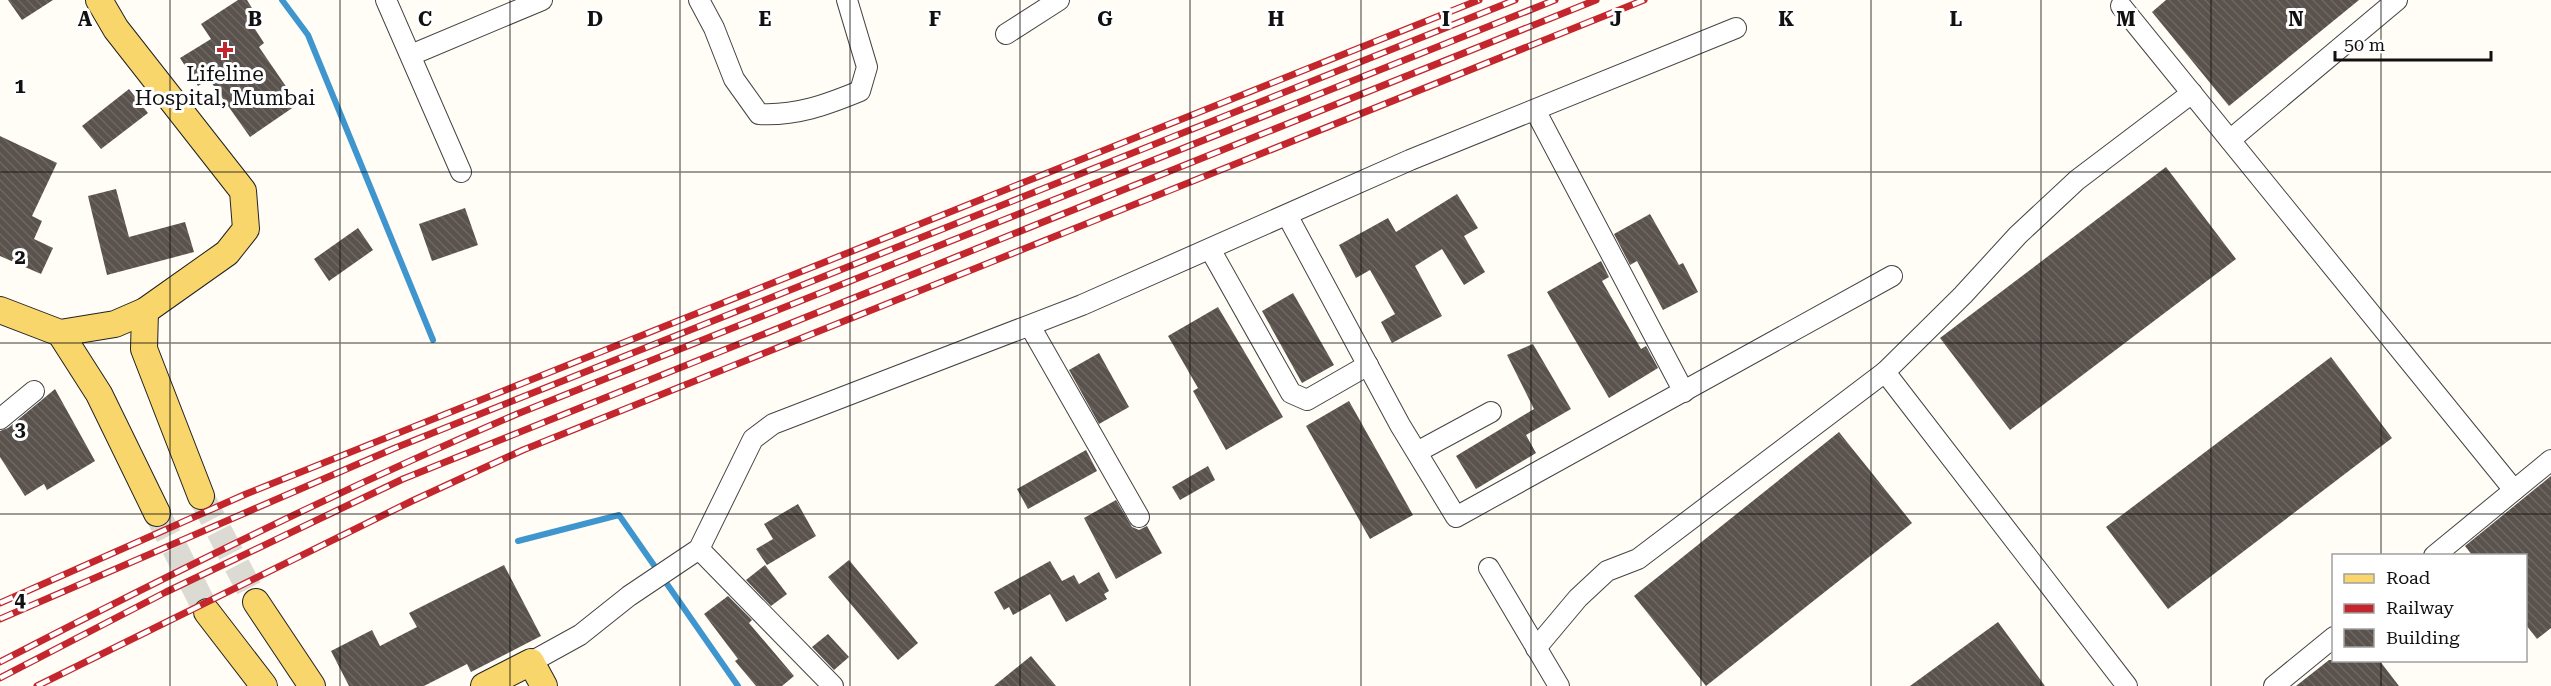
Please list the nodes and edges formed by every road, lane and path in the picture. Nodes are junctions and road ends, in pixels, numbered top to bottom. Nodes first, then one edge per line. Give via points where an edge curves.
1 (99, 0) edge
2 (386, 0) edge
3 (542, 0) edge
4 (699, 0) edge
5 (847, 0) edge
6 (1059, 0) edge
7 (2397, 0) edge
8 (2121, 6) dead end
9 (1736, 28) dead end
10 (1006, 34) dead end
11 (411, 55) junction
12 (2192, 93) junction
13 (1535, 110) junction
14 (2230, 140) junction
15 (461, 172) dead end
16 (1287, 214) junction
17 (1210, 249) junction
18 (1892, 276) dead end
19 (0, 310) edge
20 (145, 311) junction
21 (1030, 326) junction
22 (60, 333) junction
23 (1368, 365) junction
24 (1885, 372) junction
25 (34, 391) dead end
26 (1684, 392) junction
27 (1491, 412) dead end
28 (0, 419) edge
29 (1416, 452) junction
30 (2551, 460) edge
31 (2514, 490) junction
32 (201, 496) tunnel mouth
33 (157, 513) tunnel mouth
34 (1139, 518) dead end
35 (699, 549) junction
36 (2435, 554) edge
37 (1489, 568) dead end
38 (256, 602) tunnel mouth
39 (207, 612) tunnel mouth
40 (2332, 639) edge
41 (1536, 648) junction
42 (531, 662) junction
43 (500, 683) edge
44 (264, 686) edge
45 (312, 686) edge
46 (544, 686) edge
47 (833, 686) edge
48 (1559, 686) edge
49 (2127, 686) edge
50 (2274, 686) edge

1 - 20 main road via 116,29 243,191 246,229 227,253
2 - 11 street
3 - 11 street
4 - 5 street via 734,79 759,114 785,115 819,108 860,91 867,68
6 - 10 street
7 - 14 street
8 - 12 street
9 - 13 street
11 - 15 street
12 - 14 street
12 - 24 street via 2077,180
13 - 16 street
13 - 26 street
14 - 31 street
16 - 17 street
16 - 23 street
17 - 21 street
17 - 23 street via 1291,393 1307,400
18 - 26 street
19 - 22 main road
20 - 22 main road via 115,324
20 - 32 main road via 144,349
21 - 34 street
21 - 35 street via 773,424 753,439
22 - 33 main road via 99,394
23 - 29 street
24 - 41 street via 1638,559 1607,571 1578,598
24 - 49 street
25 - 28 street
26 - 29 street via 1456,517
27 - 29 street
30 - 31 street
31 - 36 street
35 - 42 street via 580,635
35 - 47 street
37 - 41 street
38 - 45 main road
39 - 44 main road
40 - 50 street
41 - 48 street
42 - 43 main road
42 - 46 main road

